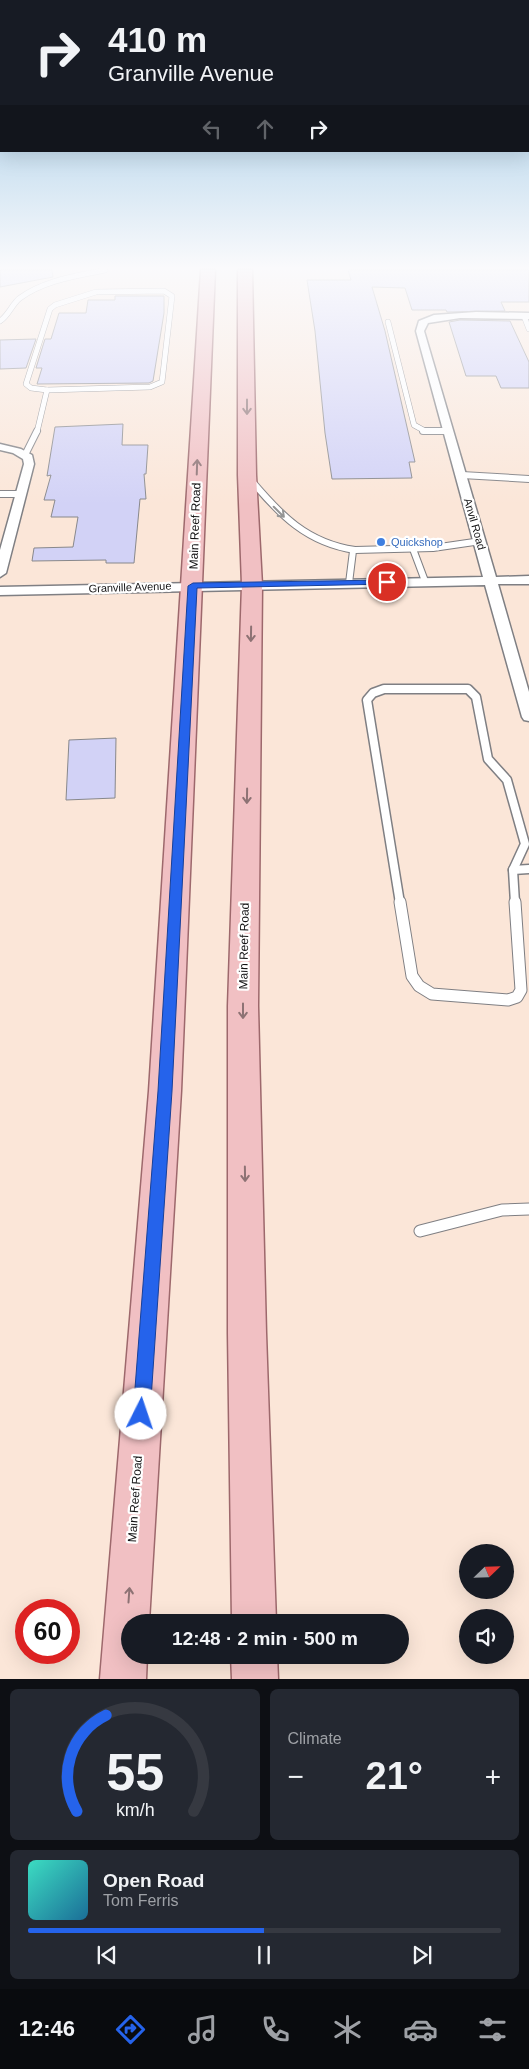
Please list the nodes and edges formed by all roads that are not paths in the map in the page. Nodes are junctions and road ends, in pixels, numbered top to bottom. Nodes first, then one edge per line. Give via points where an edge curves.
1 (37, 348) edge
2 (166, 348) edge
3 (203, 348) edge
4 (246, 348) edge
5 (395, 348) edge
6 (425, 348) edge
7 (47, 390) junction
8 (449, 431) junction
9 (0, 448) edge
10 (21, 453) junction
11 (247, 475) junction
12 (462, 475) junction
13 (529, 479) edge
14 (0, 494) edge
15 (22, 494) junction
16 (481, 542) junction
17 (413, 549) junction
18 (355, 550) junction
19 (0, 573) edge
20 (491, 580) junction
21 (529, 580) edge
22 (425, 581) junction
23 (348, 583) junction
24 (252, 585) junction
25 (193, 586) junction
26 (0, 591) edge
27 (529, 717) edge
28 (529, 869) edge
29 (513, 870) junction
30 (529, 1209) edge
31 (420, 1231) dead end
32 (254, 1614) edge
33 (254, 1664) edge
34 (123, 1679) edge
35 (255, 1679) edge

1 - 7 lane via 26,384
2 - 7 lane via 162,382 150,387
25 -> 3 main road, Main Reef Road
4 -> 11 main road, Main Reef Road
5 - 8 lane via 414,425 424,432
6 - 8 street, Anvil Road
7 - 10 lane via 37,430
8 - 12 street, Anvil Road
9 - 10 street
10 - 15 street via 29,464
11 -> 18 lane via 296,527 330,546
11 - 24 main road, Main Reef Road
12 - 13 lane via 502,480
12 - 16 street, Anvil Road
14 - 15 lane
15 - 19 street
16 - 17 lane
16 - 20 street, Anvil Road
17 - 18 lane
17 - 22 lane
18 - 23 lane
20 - 21 street, Granville Avenue
20 - 22 street, Granville Avenue
20 - 27 street, Anvil Road
22 - 23 street, Granville Avenue
23 - 24 street, Granville Avenue
24 - 25 street, Granville Avenue
24 -> 32 main road, Main Reef Road via 243,1006
25 - 26 street, Granville Avenue
34 -> 25 main road, Main Reef Road via 165,1091
28 - 29 lane
29 - 29 lane via 521,990 518,997 508,1000 432,994 419,986 412,976 367,700 373,692 384,689 468,689 473,692 488,760 507,780 525,844
30 - 31 lane via 502,1210
33 - 35 main road

